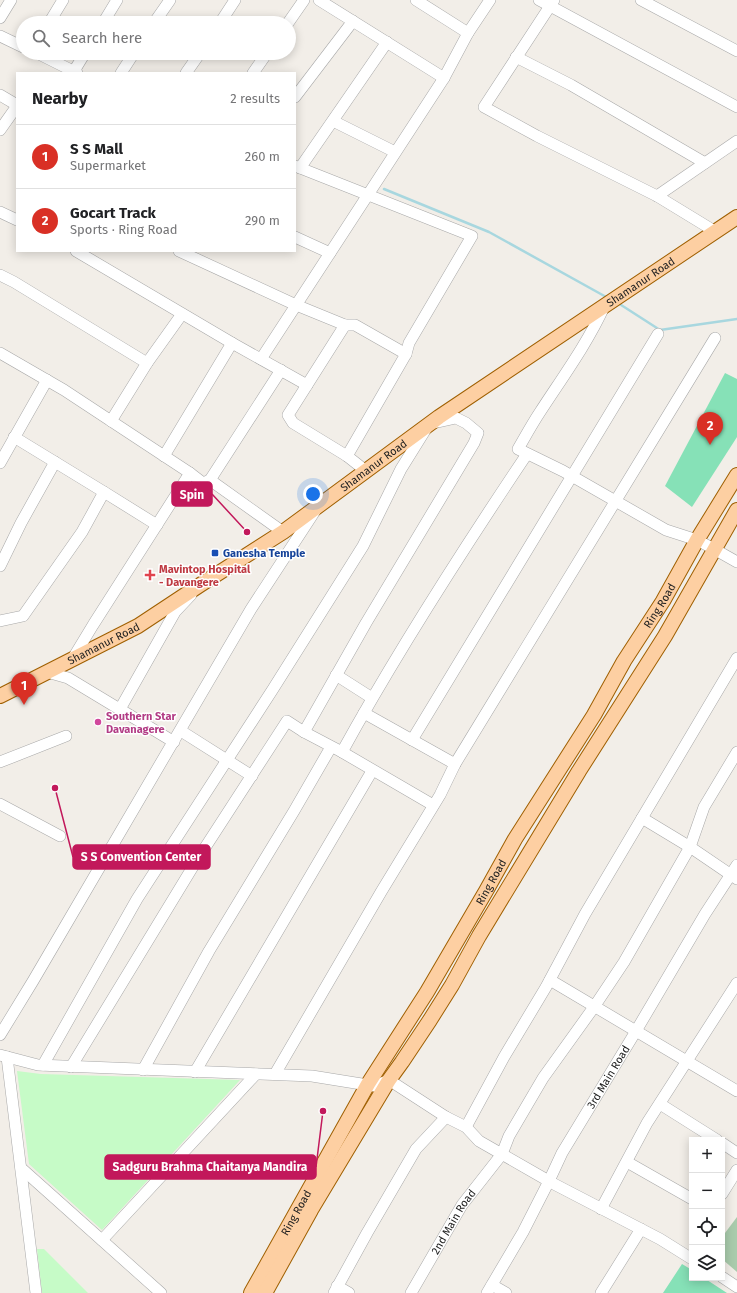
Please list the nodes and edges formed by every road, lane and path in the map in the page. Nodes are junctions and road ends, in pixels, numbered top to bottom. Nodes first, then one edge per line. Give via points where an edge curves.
1 (11, 0) edge
2 (63, 0) edge
3 (117, 0) edge
4 (170, 0) edge
5 (235, 0) edge
6 (304, 0) edge
7 (319, 0) edge
8 (416, 0) edge
9 (490, 0) edge
10 (539, 0) edge
11 (641, 0) edge
12 (552, 3) edge
13 (53, 16) edge
14 (107, 16) edge
15 (159, 16) edge
16 (225, 16) edge
17 (293, 16) edge
18 (0, 18) edge
19 (353, 21) junction
20 (468, 33) junction
21 (0, 36) edge
22 (387, 42) junction
23 (16, 44) edge
24 (737, 51) edge
25 (516, 57) junction
26 (51, 60) edge
27 (81, 60) edge
28 (129, 60) edge
29 (195, 60) edge
30 (262, 60) edge
31 (75, 72) edge
32 (122, 72) edge
33 (187, 72) edge
34 (253, 72) edge
35 (444, 78) junction
36 (0, 95) edge
37 (296, 96) edge
38 (16, 104) edge
39 (16, 106) edge
40 (737, 107) edge
41 (333, 121) junction
42 (0, 130) edge
43 (737, 141) edge
44 (395, 152) junction
45 (705, 163) junction
46 (298, 167) edge
47 (368, 194) junction
48 (657, 196) junction
49 (0, 212) edge
50 (737, 217) edge
51 (16, 220) edge
52 (716, 232) junction
53 (296, 238) edge
54 (78, 252) edge
55 (181, 252) edge
56 (330, 253) junction
57 (0, 276) edge
58 (610, 303) junction
59 (296, 305) junction
60 (182, 314) junction
61 (345, 325) junction
62 (658, 334) dead end
63 (714, 338) dead end
64 (232, 343) junction
65 (0, 353) edge
66 (406, 354) junction
67 (261, 358) junction
68 (147, 364) junction
69 (281, 370) junction
70 (47, 380) junction
71 (307, 385) junction
72 (111, 421) junction
73 (429, 424) junction
74 (14, 437) junction
75 (527, 454) junction
76 (164, 456) junction
77 (347, 456) junction
78 (56, 462) junction
79 (0, 463) edge
80 (366, 471) junction
81 (190, 473) junction
82 (737, 475) edge
83 (572, 477) junction
84 (210, 480) junction
85 (104, 492) junction
86 (615, 500) junction
87 (318, 505) junction
88 (737, 510) edge
89 (157, 525) junction
90 (283, 532) junction
91 (697, 540) junction
92 (714, 549) junction
93 (737, 562) edge
94 (0, 566) edge
95 (200, 585) junction
96 (0, 621) edge
97 (73, 658) junction
98 (737, 658) edge
99 (47, 672) junction
100 (336, 675) junction
101 (0, 696) edge
102 (372, 698) junction
103 (120, 709) junction
104 (364, 713) junction
105 (181, 731) junction
106 (304, 732) junction
107 (66, 736) dead end
108 (412, 740) junction
109 (174, 742) junction
110 (331, 747) junction
111 (342, 752) junction
112 (737, 752) edge
113 (227, 760) junction
114 (0, 762) edge
115 (454, 764) junction
116 (372, 771) junction
117 (252, 776) junction
118 (0, 804) edge
119 (433, 806) junction
120 (642, 818) junction
121 (60, 836) dead end
122 (690, 847) junction
123 (737, 865) edge
124 (734, 877) edge
125 (550, 980) junction
126 (737, 984) edge
127 (594, 1007) junction
128 (636, 1031) junction
129 (0, 1035) edge
130 (4, 1056) edge
131 (687, 1062) junction
132 (43, 1065) junction
133 (71, 1067) junction
134 (143, 1070) junction
135 (195, 1072) junction
136 (256, 1074) junction
137 (276, 1074) junction
138 (389, 1080) junction
139 (368, 1084) junction
140 (737, 1091) edge
141 (660, 1104) junction
142 (446, 1116) junction
143 (466, 1127) junction
144 (712, 1137) edge
145 (725, 1145) edge
146 (737, 1153) edge
147 (502, 1154) junction
148 (627, 1162) junction
149 (21, 1168) junction
150 (737, 1170) edge
151 (549, 1182) junction
152 (725, 1189) edge
153 (689, 1197) edge
154 (601, 1209) junction
155 (641, 1229) junction
156 (102, 1240) junction
157 (689, 1257) edge
158 (725, 1279) edge
159 (737, 1287) edge
160 (489, 1289) edge
161 (336, 1290) edge
162 (36, 1293) edge
163 (161, 1293) edge
164 (251, 1293) edge
165 (266, 1293) edge
166 (349, 1293) edge
167 (411, 1293) edge
168 (506, 1293) edge
169 (601, 1293) edge

1 - 18 street
2 - 13 street
3 - 14 street
4 - 15 street
5 - 16 street
6 - 17 street
7 - 19 street
8 - 20 street
9 - 20 street
10 - 12 street
11 - 24 street
12 - 25 street
12 - 40 street
19 - 22 street
19 - 37 street
20 - 35 street
21 - 23 street
22 - 35 street
22 - 41 street
25 - 45 street via 571,85
25 - 48 street via 484,107
26 - 31 street
27 - 31 street
28 - 32 street
29 - 33 street
30 - 34 street
35 - 44 street
36 - 38 street
39 - 42 street
41 - 44 street
41 - 46 street
43 - 45 street
44 - 47 street
45 - 48 street
46 - 47 street
47 - 56 street
47 - 66 street via 472,236 409,343
48 - 52 street
49 - 51 street
50 - 52 main road, Shamanur Road
52 - 58 main road, Shamanur Road
53 - 56 street
54 - 60 street
55 - 59 street
56 - 59 street
57 - 68 street via 14,282
58 - 73 main road, Shamanur Road
58 - 75 street via 518,449
59 - 61 street
59 - 67 street
60 - 64 street
60 - 68 street
61 - 66 street via 356,325
61 - 71 street
62 - 83 street
63 - 86 street
64 - 67 street
64 - 76 street
65 - 70 street
66 - 77 street
67 - 69 street
68 - 72 street
69 - 71 street
69 - 84 street
70 - 72 street
70 - 74 street
71 - 77 street via 288,415 293,423
72 - 76 street
73 - 80 main road, Shamanur Road
73 - 100 street via 456,418 478,433
73 - 113 street via 401,470 363,546
74 - 78 street
74 - 79 street
75 - 83 street
75 - 102 street via 466,545
76 - 81 street
77 - 80 street
78 - 85 street
78 - 94 street
80 - 87 main road, Shamanur Road
81 - 84 street via 203,483
81 - 89 street
82 - 91 main road, Ring Road
83 - 86 street
83 - 108 street
84 - 90 street
85 - 89 street
85 - 96 street via 82,532 23,616
86 - 91 street via 666,530
86 - 115 street
87 - 90 main road, Shamanur Road
87 - 105 street via 252,609
88 - 92 main road, Ring Road
89 - 97 street
90 - 95 main road, Shamanur Road
91 - 92 street
91 - 139 main road, Ring Road via 594,716 514,839 427,992
92 - 93 street
92 - 138 main road, Ring Road via 669,629 579,771 448,991
95 - 97 main road, Shamanur Road via 138,626
95 - 103 street via 175,612
97 - 99 main road, Shamanur Road
98 - 120 street
99 - 101 main road, Shamanur Road
99 - 103 street via 68,678
100 - 102 street
100 - 106 street
102 - 104 street
103 - 109 street
104 - 108 street
104 - 111 street
105 - 109 street
105 - 113 street
106 - 110 street
106 - 117 street via 287,721
107 - 114 street
108 - 115 street
109 - 129 street
110 - 111 street
110 - 134 street via 209,951
111 - 116 street
112 - 122 street, 2nd Main Road via 704,807
113 - 117 street
113 - 132 street via 137,899
115 - 119 street
116 - 119 street
116 - 135 street
117 - 133 street via 197,860
118 - 121 street
119 - 137 street
120 - 122 street
120 - 125 street via 585,914
122 - 124 street
122 - 127 street, 2nd Main Road via 624,962
123 - 124 street, 3rd Main Road
124 - 128 street, 3rd Main Road via 705,914
125 - 127 street
125 - 143 street
126 - 131 street
127 - 128 street
127 - 147 street, 2nd Main Road via 543,1078 509,1136
128 - 131 street
128 - 151 street, 3rd Main Road via 562,1153
130 - 132 street
130 - 149 street
131 - 140 street
131 - 141 street
132 - 133 street
133 - 134 street
134 - 135 street
135 - 136 street
136 - 137 street
136 - 156 street
137 - 139 street
138 - 139 street via 374,1086
138 - 142 street
138 - 165 main road, Ring Road via 311,1210
139 - 164 main road, Ring Road
141 - 144 street
141 - 148 street
142 - 143 street
142 - 161 street via 416,1149
143 - 147 street via 479,1141
145 - 146 street
147 - 151 street
147 - 167 street, 2nd Main Road via 462,1205
148 - 153 street
148 - 154 street
149 - 156 street
149 - 162 street
150 - 152 street
151 - 154 street
151 - 160 street, 3rd Main Road
154 - 155 street
155 - 157 street
155 - 169 street
156 - 163 street
158 - 159 street
160 - 168 street
161 - 166 street

